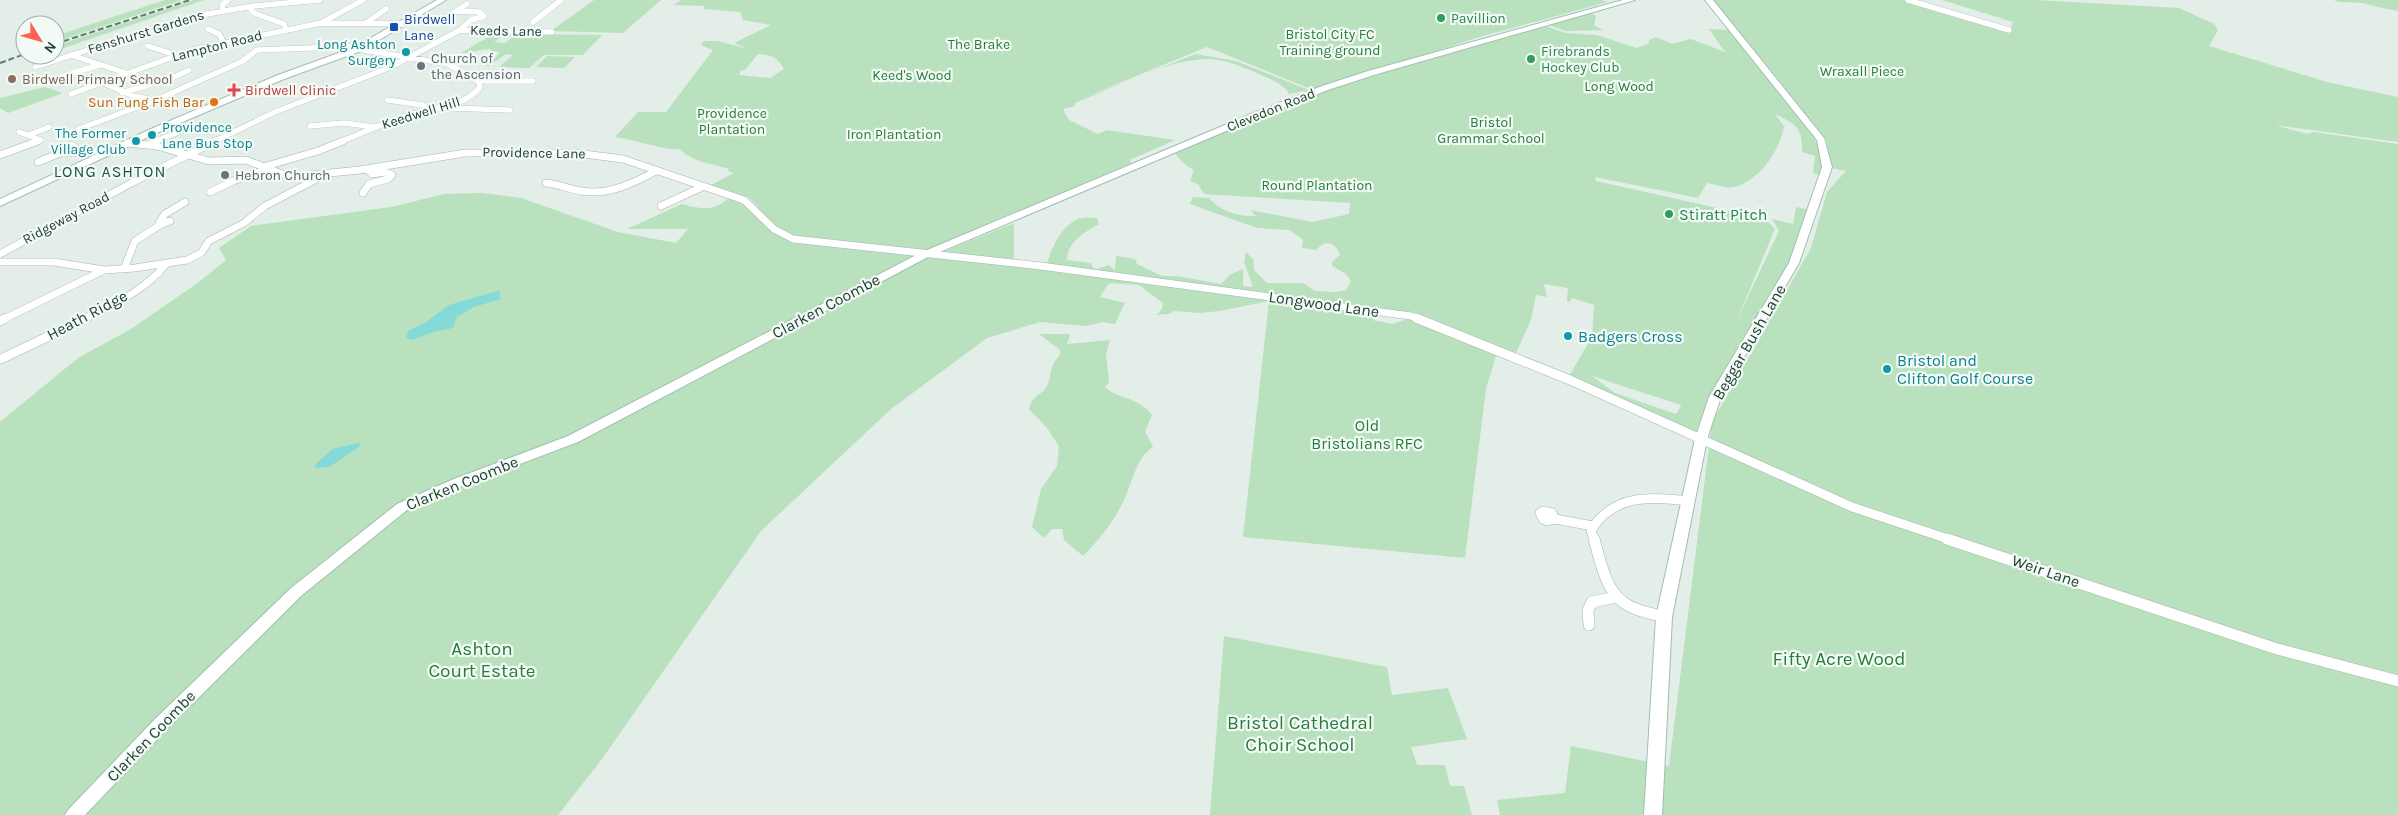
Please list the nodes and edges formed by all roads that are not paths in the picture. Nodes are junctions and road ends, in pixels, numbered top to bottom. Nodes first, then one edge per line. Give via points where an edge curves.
1 (228, 0) edge
2 (320, 0) edge
3 (363, 0) edge
4 (442, 0) edge
5 (561, 0) edge
6 (1631, 0) edge
7 (1709, 0) edge
8 (1908, 0) edge
9 (468, 4) dead end
10 (253, 6) junction
11 (386, 9) dead end
12 (222, 11) junction
13 (456, 11) junction
14 (445, 18) dead end
15 (534, 22) dead end
16 (321, 23) junction
17 (365, 23) junction
18 (403, 24) junction
19 (208, 29) dead end
20 (286, 30) junction
21 (460, 30) junction
22 (2009, 30) dead end
23 (552, 32) dead end
24 (224, 42) junction
25 (148, 46) dead end
26 (360, 48) junction
27 (71, 55) junction
28 (176, 55) junction
29 (407, 59) junction
30 (99, 65) junction
31 (35, 67) dead end
32 (189, 70) dead end
33 (126, 73) junction
34 (533, 81) dead end
35 (101, 82) junction
36 (478, 82) junction
37 (38, 84) dead end
38 (122, 93) junction
39 (71, 94) dead end
40 (156, 100) junction
41 (387, 100) dead end
42 (443, 106) junction
43 (430, 109) junction
44 (510, 110) dead end
45 (315, 126) dead end
46 (374, 127) junction
47 (49, 128) dead end
48 (186, 128) dead end
49 (80, 129) dead end
50 (19, 132) dead end
51 (29, 135) junction
52 (127, 143) junction
53 (71, 145) dead end
54 (147, 145) junction
55 (113, 150) junction
56 (64, 152) junction
57 (0, 156) edge
58 (187, 156) junction
59 (38, 162) dead end
60 (265, 168) junction
61 (368, 169) junction
62 (656, 171) junction
63 (324, 174) junction
64 (381, 181) junction
65 (394, 182) dead end
66 (546, 183) dead end
67 (375, 187) dead end
68 (702, 187) junction
69 (364, 191) joint
70 (210, 192) dead end
71 (0, 202) edge
72 (184, 202) dead end
73 (661, 206) dead end
74 (0, 254) edge
75 (924, 255) junction
76 (0, 262) edge
77 (166, 264) junction
78 (124, 269) junction
79 (104, 270) junction
80 (0, 321) edge
81 (2, 359) dead end
82 (1701, 440) junction
83 (1689, 502) junction
84 (1555, 519) dead end
85 (1593, 526) junction
86 (1616, 597) junction
87 (1664, 618) junction
88 (1589, 625) dead end
89 (2398, 681) edge
90 (74, 815) edge
91 (1653, 815) edge

1 - 12 street
2 - 10 street, Fenshurst Gardens
3 - 16 street, Lampton Road
4 - 18 main road
5 - 15 street
6 - 75 main road, Clevedon Road via 1412,60 1325,88
7 - 82 main road, Beggar Bush Lane via 1821,140 1827,167 1794,263 1715,397
8 - 22 street
9 - 13 street
10 - 12 street, Fenshurst Gardens
10 - 20 street via 251,10 254,13 284,24
11 - 17 street
12 - 27 street, Fenshurst Gardens via 174,22
13 - 14 street
13 - 21 street via 479,12 484,17 471,20
16 - 17 street
16 - 20 street, Lampton Road
17 - 18 street
18 - 26 main road
19 - 24 street
20 - 24 street, Lampton Road
21 - 23 street, Keeds Lane
21 - 29 street
24 - 28 street, Lampton Road
25 - 28 street
26 - 29 street, Keedwell Hill
26 - 40 street, Keedwell Hill via 257,50 243,61
26 - 52 main road via 272,80
27 - 30 street
27 - 31 street, Fenshurst Gardens
28 - 33 street, Lampton Road
29 - 36 street, Keedwell Hill via 448,64
29 - 58 street via 281,109
30 - 33 street
30 - 37 street
32 - 38 street
33 - 35 street, Lampton Road
34 - 36 street
35 - 38 street
35 - 39 street, Lampton Road
36 - 42 street, Keedwell Hill via 480,87 474,95
38 - 40 street
40 - 49 street
41 - 43 street
42 - 43 street, Keedwell Hill
42 - 44 street
43 - 46 street, Keedwell Hill
45 - 46 street via 351,123
46 - 60 street, Keedwell Hill via 318,151
47 - 51 street
48 - 54 street
50 - 51 street
51 - 57 street via 41,140
52 - 54 street, Providence Lane
52 - 55 main road
53 - 56 street via 75,147
54 - 58 street, Providence Lane
55 - 56 street via 98,148 76,155
55 - 71 main road
56 - 59 street
58 - 60 street, Providence Lane via 209,161 246,160
58 - 74 street, Ridgeway Road
60 - 63 street, Providence Lane via 290,175
60 - 70 street, Keedwell Hill
61 - 62 street, Providence Lane via 465,153 567,152 616,158
61 - 63 street, Providence Lane
61 - 64 street via 372,174 392,174
62 - 66 street via 633,183 596,191
62 - 68 street, Providence Lane
63 - 77 street via 209,241 197,256
64 - 65 street
64 - 69 street via 369,184
67 - 69 street
68 - 73 street
68 - 75 street, Providence Lane via 749,202 768,224 785,237
72 - 78 street via 174,206 159,220 168,222 135,240
75 - 82 street, Longwood Lane via 1041,266 1411,316 1570,380
75 - 90 main road, Clarken Coombe via 573,440 402,507 296,592 161,724
76 - 79 street via 54,262
77 - 78 street
77 - 81 street, Heath Ridge via 151,280 89,317
78 - 79 street
79 - 80 street
82 - 83 main road, Beggar Bush Lane
82 - 89 street, Weir Lane via 1852,507 2274,648
83 - 85 street via 1660,497 1635,501 1604,511
83 - 87 main road, Beggar Bush Lane
84 - 85 street
85 - 86 street via 1591,530 1597,550
86 - 87 street
86 - 88 street via 1593,600 1589,604 1586,609
87 - 91 main road, Beggar Bush Lane

